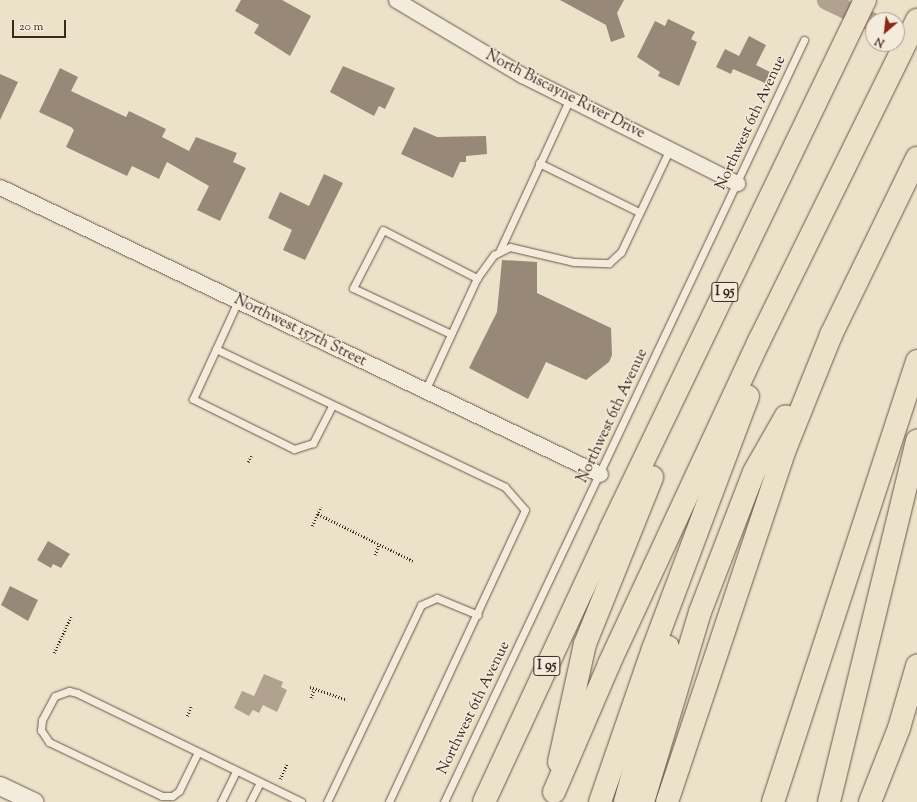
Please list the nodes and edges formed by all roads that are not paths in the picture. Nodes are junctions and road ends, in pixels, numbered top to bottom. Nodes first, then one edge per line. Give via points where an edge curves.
1 (396, 0) edge
2 (865, 0) edge
3 (917, 20) edge
4 (804, 40) dead end
5 (917, 41) edge
6 (893, 79) junction
7 (570, 98) junction
8 (670, 149) junction
9 (917, 158) edge
10 (539, 163) junction
11 (738, 183) junction
12 (776, 186) junction
13 (0, 187) edge
14 (640, 212) junction
15 (499, 252) junction
16 (477, 278) junction
17 (238, 301) junction
18 (451, 334) junction
19 (831, 335) junction
20 (216, 349) junction
21 (917, 361) edge
22 (425, 391) junction
23 (332, 406) junction
24 (917, 441) edge
25 (600, 474) junction
26 (712, 490) junction
27 (478, 615) junction
28 (917, 666) edge
29 (198, 752) junction
30 (236, 770) junction
31 (260, 782) junction
32 (0, 786) edge
33 (553, 797) edge
34 (34, 802) edge
35 (221, 802) edge
36 (250, 802) edge
37 (301, 802) edge
38 (327, 802) edge
39 (389, 802) edge
40 (444, 802) edge
41 (484, 802) edge
42 (600, 802) edge
43 (625, 802) edge
44 (643, 802) edge
45 (667, 802) edge
46 (773, 802) edge
47 (829, 802) edge
48 (870, 802) edge

1 - 7 street, North Biscayne River Drive via 496,60
2 - 12 highway, I 95
3 - 6 highway
4 - 11 lane, Northwest 6th Avenue
5 - 6 highway
6 - 26 highway via 764,354
6 - 33 highway via 759,341 609,664
7 - 8 street, North Biscayne River Drive
7 - 10 lane
8 - 11 street, North Biscayne River Drive
8 - 14 lane
9 - 19 highway
10 - 14 lane
10 - 15 lane
11 - 25 lane, Northwest 6th Avenue
12 - 33 highway via 771,221 687,395 620,550 585,644 564,728
12 - 41 highway, I 95 via 613,523
13 - 17 street, Northwest 157th Street
14 - 15 lane via 621,252 609,263 574,262 510,247
15 - 16 lane
16 - 18 lane
16 - 18 lane via 383,230 353,288
17 - 20 lane
17 - 22 street, Northwest 157th Street
18 - 22 lane
19 - 44 highway via 754,472 700,612
19 - 45 highway via 786,447
20 - 23 lane
20 - 23 lane via 193,399 290,447 300,449 313,443
21 - 46 highway
22 - 25 street, Northwest 157th Street
23 - 27 lane via 505,487 521,502 524,519
24 - 47 highway
25 - 40 lane, Northwest 6th Avenue
26 - 42 highway
26 - 43 highway
27 - 38 lane via 436,598 421,606
27 - 39 lane
28 - 48 highway via 899,728
29 - 29 lane via 69,691 55,696 42,720 43,737 49,742 162,796 172,796 179,791
29 - 30 lane
30 - 31 lane
30 - 35 lane
31 - 36 lane
31 - 37 lane
32 - 34 street

